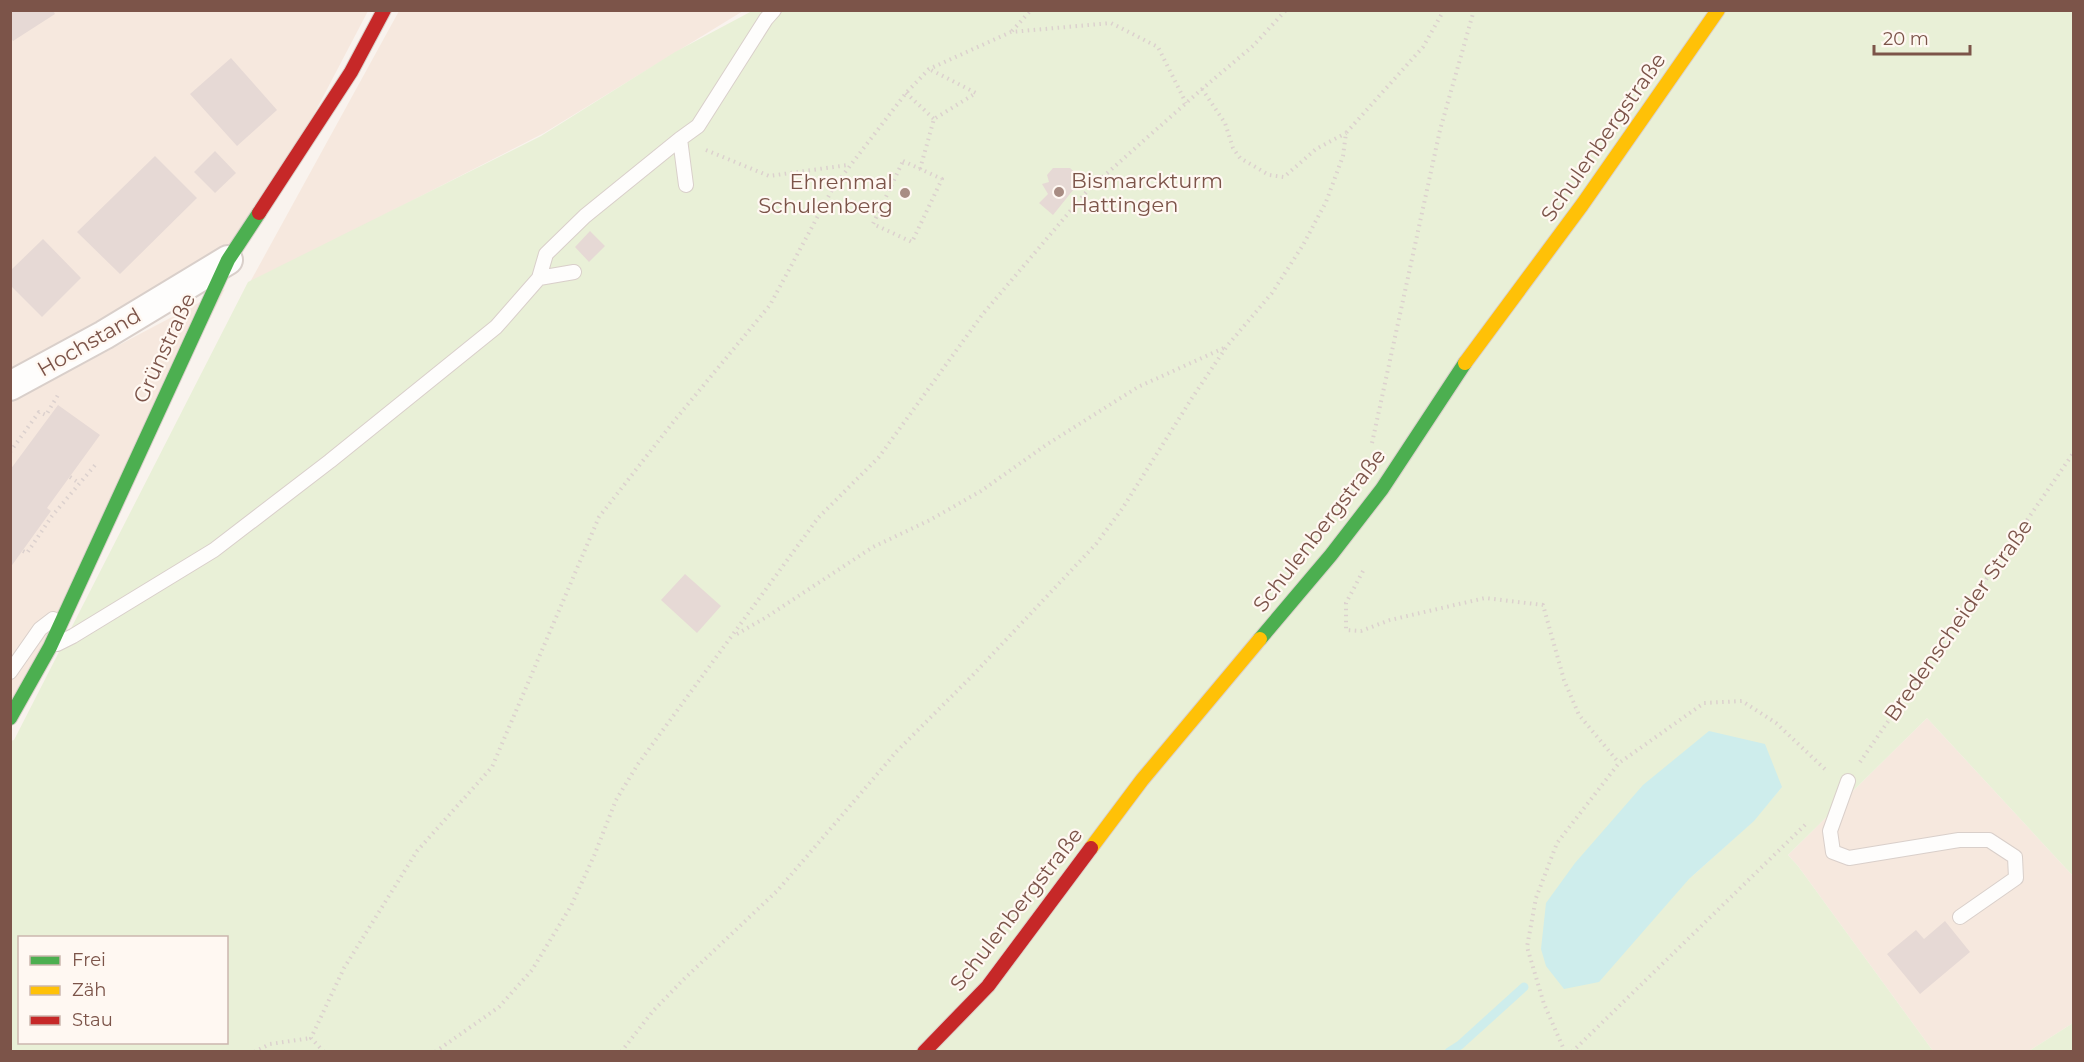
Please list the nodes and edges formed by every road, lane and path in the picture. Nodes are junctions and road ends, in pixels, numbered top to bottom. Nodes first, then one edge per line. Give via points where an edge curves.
1 (384, 10) edge
2 (774, 10) edge
3 (1031, 10) edge
4 (1286, 10) edge
5 (1444, 10) edge
6 (1474, 10) edge
7 (1718, 10) edge
8 (1011, 32) junction
9 (929, 69) junction
10 (1202, 89) junction
11 (906, 93) junction
12 (1186, 104) junction
13 (934, 119) junction
14 (1346, 133) junction
15 (680, 139) junction
16 (849, 165) junction
17 (920, 169) junction
18 (687, 185) dead end
19 (228, 260) junction
20 (573, 272) dead end
21 (539, 278) junction
22 (1227, 346) junction
23 (55, 361) junction
24 (10, 386) edge
25 (10, 452) edge
26 (2073, 452) edge
27 (103, 458) dead end
28 (70, 477) dead end
29 (79, 483) junction
30 (1382, 489) junction
31 (22, 551) dead end
32 (1366, 566) dead end
33 (69, 606) junction
34 (733, 636) junction
35 (50, 647) junction
36 (10, 672) edge
37 (10, 718) edge
38 (1619, 763) junction
39 (1845, 785) junction
40 (1808, 821) dead end
41 (1960, 917) dead end
42 (311, 1038) junction
43 (254, 1052) edge
44 (324, 1052) edge
45 (435, 1052) edge
46 (621, 1052) edge
47 (924, 1052) edge
48 (1565, 1052) edge
49 (1572, 1052) edge

1 - 19 street, Grünstraße via 351,72
2 - 15 lane via 698,126
3 - 8 path
4 - 10 path via 1253,46
5 - 14 path via 1423,47
6 - 30 path via 1440,130 1371,450
7 - 30 street, Schulenbergstraße via 1582,206 1472,352
8 - 9 path
8 - 12 path via 1110,23 1158,47
9 - 11 path
9 - 13 path via 976,93
10 - 12 path
10 - 14 path via 1225,123 1240,158 1269,175 1284,177 1316,149
11 - 13 path
11 - 16 path
12 - 34 path via 1088,190 982,315 879,457 818,518
13 - 17 path
14 - 22 path via 1343,156 1326,202 1303,245 1272,292
15 - 16 path via 769,176
15 - 18 lane
15 - 21 lane via 585,216 546,254
16 - 42 path via 770,305 599,517 492,767 417,851 344,968
17 - 17 path via 903,161 873,224 912,242 942,179
19 - 23 street, Hochstand
19 - 33 street, Grünstraße
20 - 21 lane
21 - 35 lane via 496,327 214,550
22 - 34 path via 1138,387 981,491 873,548
22 - 46 path via 1096,544 897,751 778,890 653,1011
23 - 24 street, Hochstand
23 - 25 path via 67,380 46,415 39,411
26 - 39 path, Bredenscheider Straße
27 - 29 path
28 - 29 path
29 - 31 path via 27,553
30 - 47 street, Schulenbergstraße via 1332,555 1142,780 988,986
32 - 38 path via 1346,603 1346,630 1361,631 1390,620 1485,598 1543,605 1564,680 1579,715
33 - 35 street, Grünstraße
33 - 36 lane via 40,629
34 - 45 path via 616,800 571,906 532,970 499,1007
35 - 37 street, Grünstraße
38 - 39 path via 1704,703 1742,701 1776,723
38 - 48 path via 1557,843 1536,898 1527,947 1544,1004
39 - 41 lane via 1830,831 1833,852 1849,858 1959,840 1989,840 2015,857 2016,878
40 - 49 path
42 - 43 path via 270,1044
42 - 44 path

